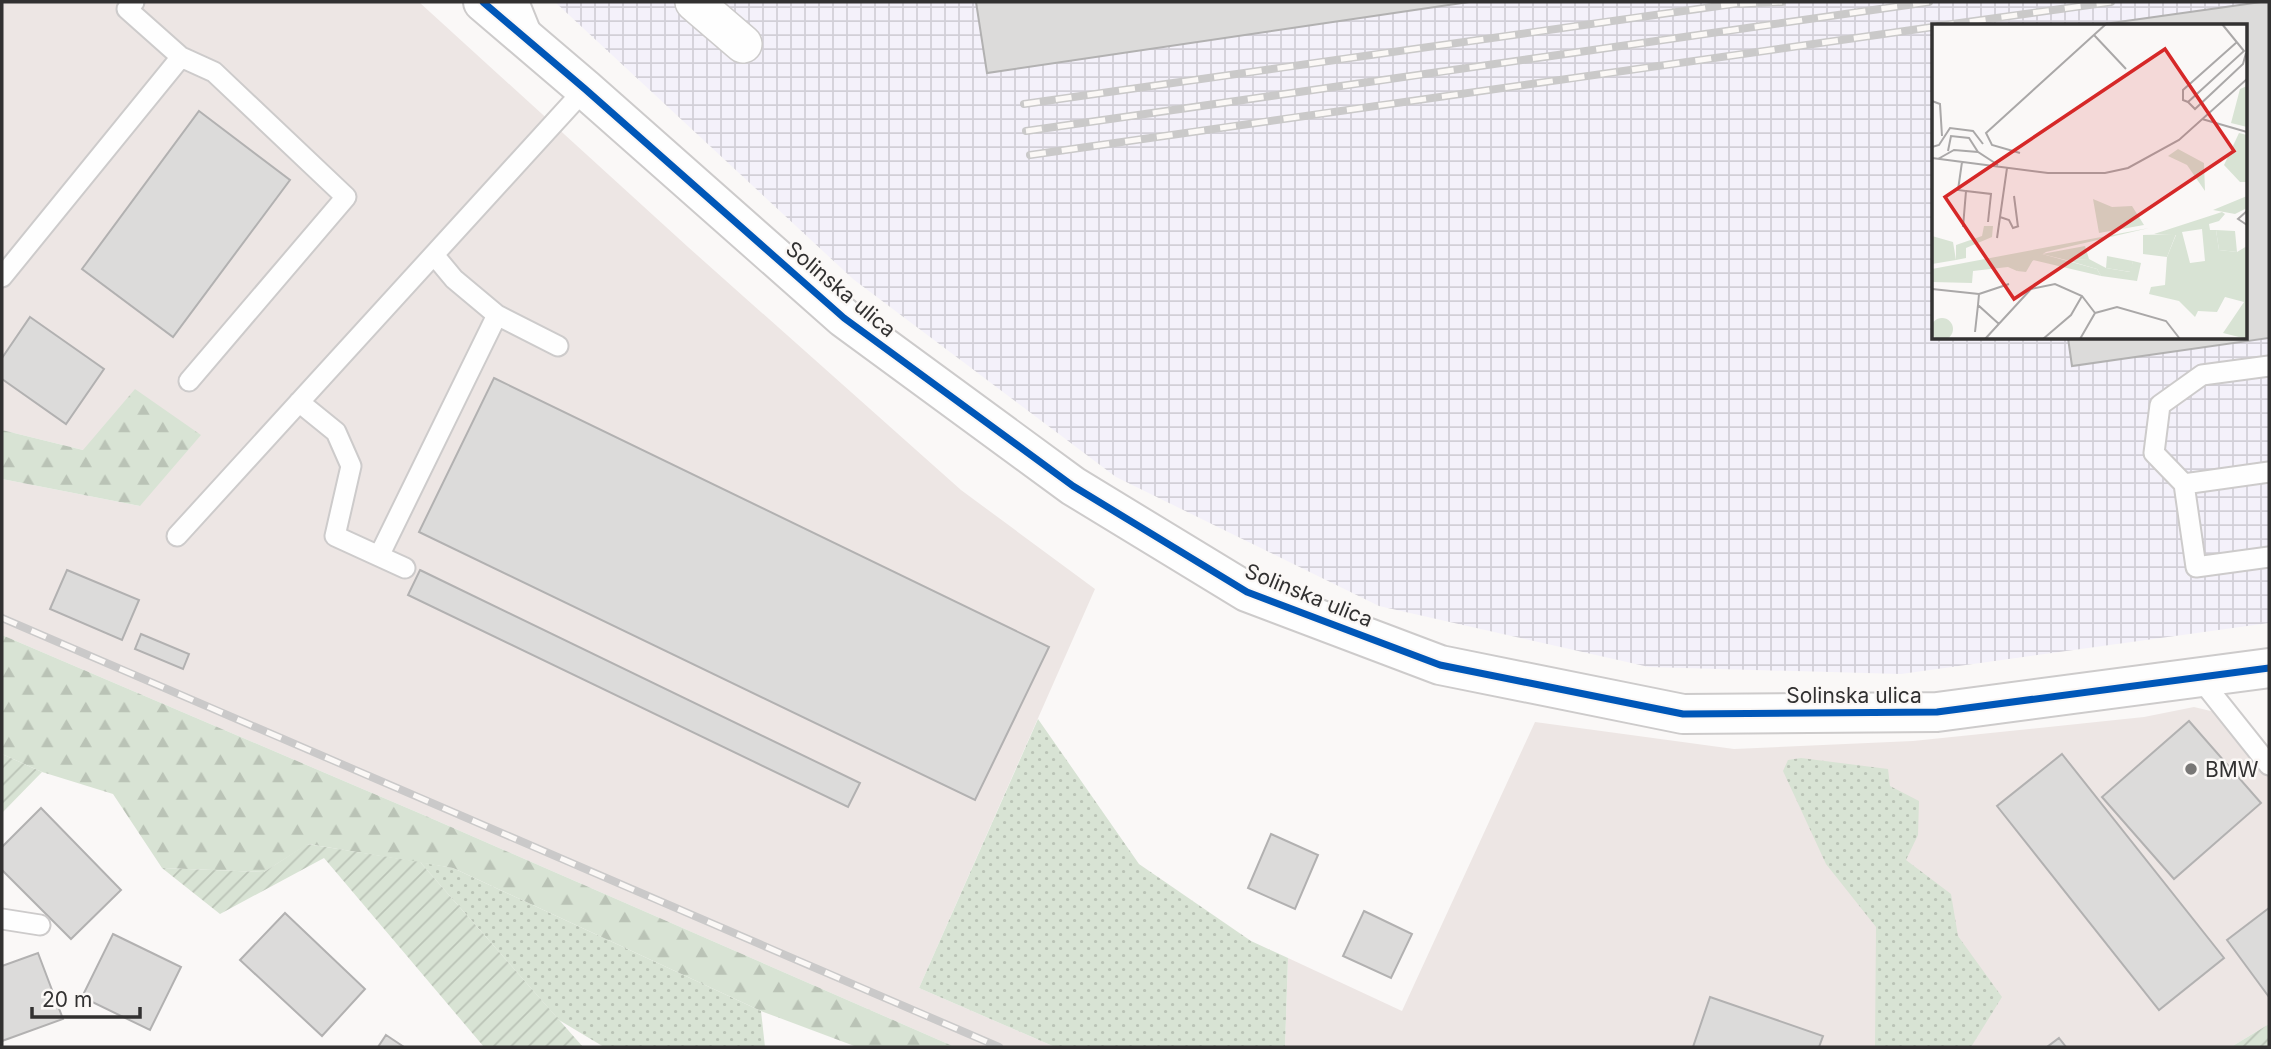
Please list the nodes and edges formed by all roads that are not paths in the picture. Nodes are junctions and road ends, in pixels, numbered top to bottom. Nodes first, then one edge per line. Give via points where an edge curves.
1 (483, 2) edge
2 (519, 2) edge
3 (694, 2) edge
4 (130, 6) edge
5 (744, 44) dead end
6 (540, 51) junction
7 (181, 57) junction
8 (585, 89) junction
9 (434, 255) junction
10 (2, 277) edge
11 (497, 315) junction
12 (558, 346) dead end
13 (2269, 366) edge
14 (189, 381) dead end
15 (299, 402) junction
16 (2269, 472) edge
17 (2184, 484) junction
18 (177, 536) dead end
19 (379, 556) junction
20 (2269, 557) edge
21 (405, 568) dead end
22 (2269, 668) edge
23 (2198, 676) junction
24 (2269, 765) edge
25 (2, 919) edge
26 (40, 925) dead end

1 - 6 main road, Solinska ulica
2 - 6 lane
3 - 5 street
4 - 7 lane
6 - 8 main road, Solinska ulica
7 - 10 lane
7 - 14 lane via 214,72 346,197
8 - 9 lane
8 - 23 main road, Solinska ulica via 844,318 1073,486 1247,592 1440,666 1683,714 1937,712
9 - 11 lane via 454,279
9 - 15 lane
11 - 12 lane
11 - 19 lane
13 - 17 lane via 2203,375 2160,405 2154,453
15 - 18 lane
15 - 19 lane via 336,432 351,466 335,536
16 - 17 lane
17 - 20 lane via 2196,567
19 - 21 lane
22 - 23 main road, Solinska ulica
23 - 24 lane
25 - 26 lane

